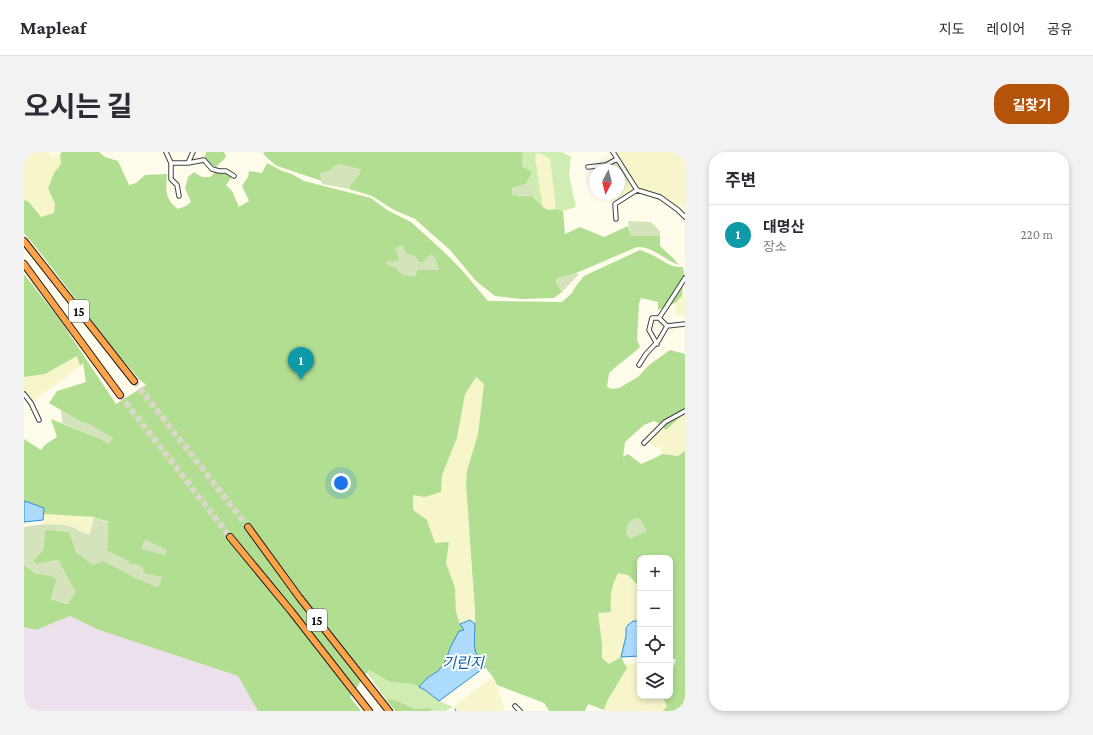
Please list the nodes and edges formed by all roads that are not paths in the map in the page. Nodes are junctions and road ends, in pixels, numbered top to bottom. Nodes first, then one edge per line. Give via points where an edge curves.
1 (166, 152) edge
2 (193, 152) edge
3 (613, 152) edge
4 (617, 159) junction
5 (171, 163) junction
6 (188, 163) junction
7 (588, 167) dead end
8 (234, 176) dead end
9 (637, 190) junction
10 (179, 196) dead end
11 (685, 217) edge
12 (616, 218) dead end
13 (24, 241) edge
14 (24, 264) edge
15 (685, 278) edge
16 (659, 318) junction
17 (685, 324) edge
18 (667, 326) junction
19 (657, 344) junction
20 (639, 365) dead end
21 (134, 381) tunnel mouth
22 (24, 394) edge
23 (120, 395) tunnel mouth
24 (685, 411) edge
25 (39, 420) dead end
26 (644, 443) dead end
27 (248, 527) tunnel mouth
28 (230, 537) tunnel mouth
29 (515, 706) dead end
30 (369, 711) edge
31 (389, 711) edge
32 (520, 711) edge

1 - 5 street
2 - 6 street
3 - 4 street
4 - 7 street via 606,165
4 - 9 street
5 - 6 street
5 - 10 street via 171,179 177,185
6 - 8 street via 204,160 212,169 226,171
9 - 11 street via 660,197
9 - 12 street via 615,204
13 - 21 highway, 15
14 - 23 highway, 15
15 - 16 street
16 - 18 street
16 - 19 street via 652,318 649,330
17 - 18 street
18 - 19 street
19 - 20 street
22 - 25 street
24 - 26 street via 665,422
27 - 31 highway, 15 via 299,597
28 - 30 highway, 15
29 - 32 street

